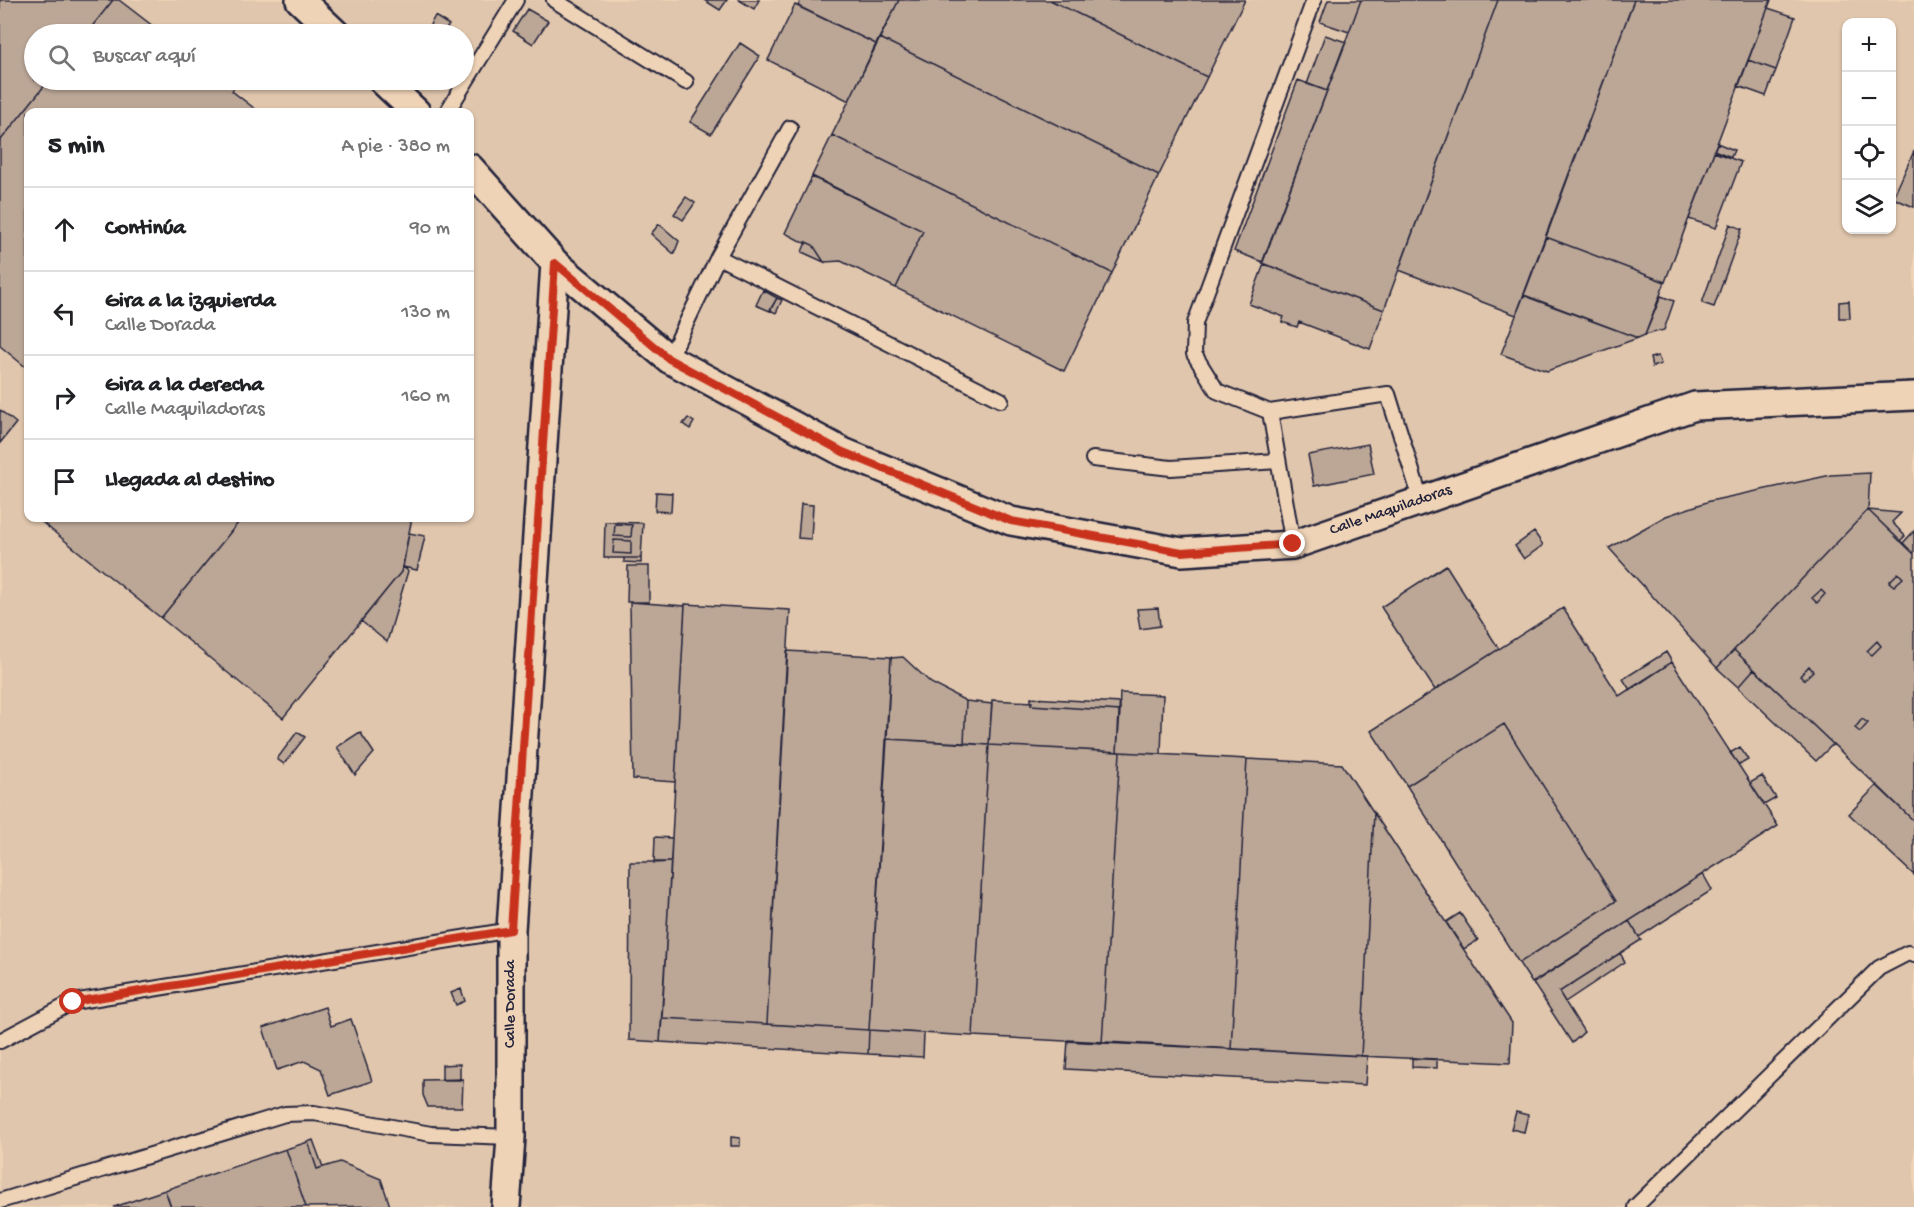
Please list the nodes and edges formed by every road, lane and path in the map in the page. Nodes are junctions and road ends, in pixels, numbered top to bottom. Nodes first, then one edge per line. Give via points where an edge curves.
1 (300, 0) edge
2 (516, 0) edge
3 (554, 0) edge
4 (1314, 0) edge
5 (325, 24) edge
6 (474, 68) edge
7 (686, 82) dead end
8 (393, 90) edge
9 (461, 90) edge
10 (412, 108) edge
11 (449, 108) edge
12 (790, 128) dead end
13 (474, 172) edge
14 (718, 257) junction
15 (555, 263) junction
16 (669, 359) junction
17 (1914, 396) edge
18 (1001, 400) dead end
19 (1269, 412) junction
20 (1093, 459) dead end
21 (1278, 461) junction
22 (1421, 500) junction
23 (1293, 544) junction
24 (511, 930) junction
25 (1914, 955) edge
26 (0, 1041) edge
27 (511, 1137) junction
28 (0, 1201) edge
29 (506, 1207) edge
30 (1635, 1207) edge

1 - 5 street
2 - 6 lane
3 - 7 lane
4 - 19 lane via 1195,323 1194,354 1217,391
8 - 10 street
9 - 11 lane
12 - 14 lane
13 - 15 street, Calle Maquiladoras
14 - 16 lane
14 - 18 lane
15 - 16 street, Calle Maquiladoras
15 - 24 street, Calle Dorada
16 - 23 street, Calle Maquiladoras via 843,452 1011,521 1182,552
17 - 22 street, Calle Maquiladoras via 1695,406
19 - 21 lane
19 - 22 lane via 1388,394
20 - 21 lane via 1171,468
21 - 23 lane
22 - 23 street, Calle Maquiladoras
24 - 26 lane via 73,1002
24 - 27 street, Calle Dorada
25 - 30 lane via 1908,953 1879,968
27 - 28 lane via 431,1134 314,1113 285,1114
27 - 29 street, Calle Dorada

